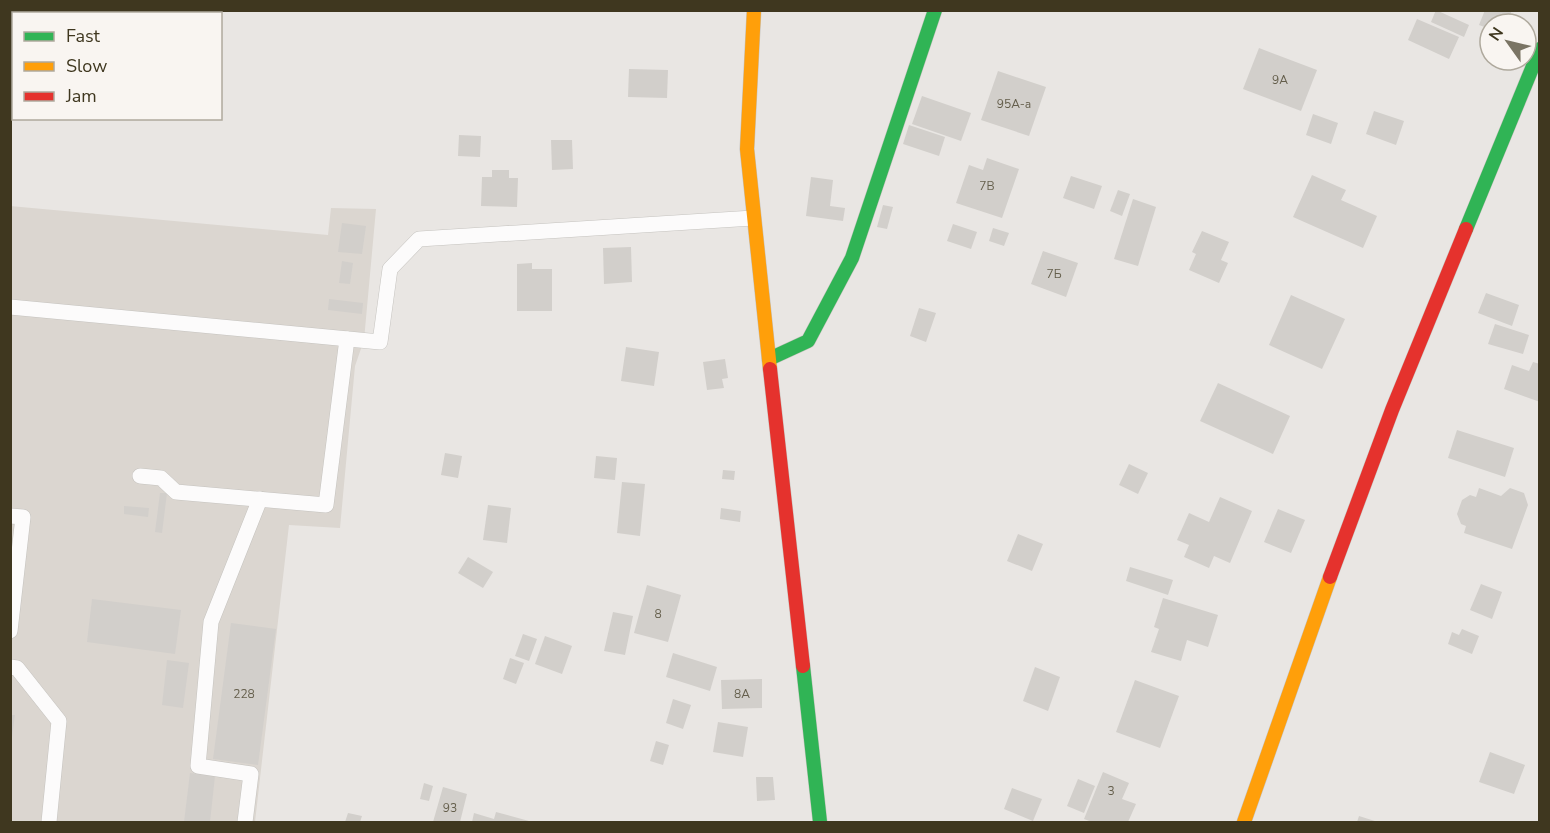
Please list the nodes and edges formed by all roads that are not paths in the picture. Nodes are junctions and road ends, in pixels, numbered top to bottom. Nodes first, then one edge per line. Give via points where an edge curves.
1 (754, 10) edge
2 (935, 10) edge
3 (1539, 48) edge
4 (753, 218) junction
5 (10, 307) edge
6 (347, 339) junction
7 (769, 359) junction
8 (141, 476) dead end
9 (260, 499) junction
10 (10, 516) edge
11 (10, 631) edge
12 (10, 667) edge
13 (49, 822) edge
14 (245, 822) edge
15 (820, 822) edge
16 (1244, 822) edge

1 - 4 street via 747,149
2 - 7 street via 852,258 808,341
3 - 16 street via 1392,410
4 - 6 lane via 419,239 390,269 380,342
4 - 7 street
5 - 6 lane
6 - 9 lane via 326,505
7 - 15 street
8 - 9 lane via 162,478 176,492
9 - 14 lane via 211,622 198,766 251,774
10 - 11 lane via 23,517
12 - 13 lane via 17,668 59,721

